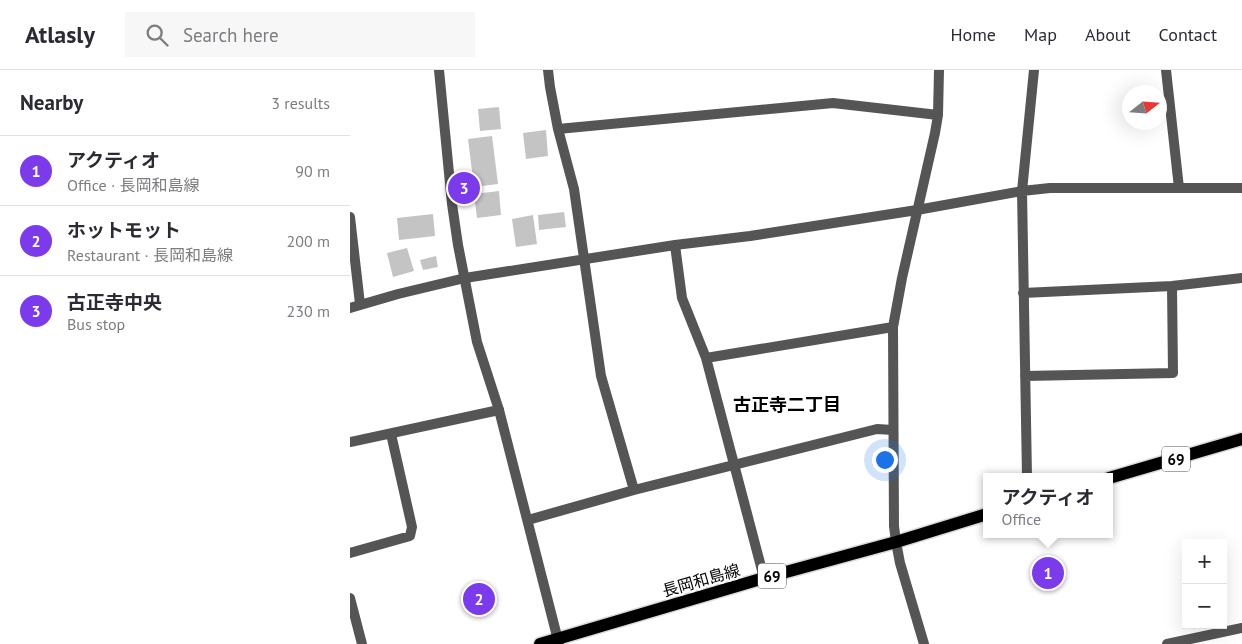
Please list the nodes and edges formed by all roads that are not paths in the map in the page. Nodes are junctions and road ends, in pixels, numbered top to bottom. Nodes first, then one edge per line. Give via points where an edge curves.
1 (439, 70) edge
2 (548, 70) edge
3 (939, 70) edge
4 (1034, 70) edge
5 (1166, 70) edge
6 (938, 115) junction
7 (558, 129) junction
8 (1178, 188) junction
9 (1242, 188) edge
10 (1022, 191) junction
11 (917, 210) junction
12 (350, 217) edge
13 (675, 245) junction
14 (585, 261) junction
15 (465, 278) junction
16 (1242, 278) edge
17 (1172, 286) junction
18 (1023, 293) junction
19 (355, 306) edge
20 (893, 327) junction
21 (706, 358) junction
22 (1025, 376) junction
23 (499, 410) junction
24 (893, 430) junction
25 (391, 434) junction
26 (1242, 439) edge
27 (350, 442) edge
28 (735, 465) junction
29 (1028, 473) edge
30 (1113, 477) edge
31 (634, 490) junction
32 (983, 515) edge
33 (528, 520) junction
34 (896, 542) junction
35 (350, 553) edge
36 (764, 578) junction
37 (350, 598) edge
38 (1242, 628) edge
39 (559, 642) edge
40 (362, 644) edge
41 (540, 644) edge
42 (924, 644) edge
43 (1167, 644) edge

1 - 15 street via 452,204
2 - 7 street
3 - 6 street
4 - 10 street
5 - 8 street
6 - 7 street via 833,104
6 - 11 street
7 - 14 street via 574,189
8 - 9 street
8 - 10 street
10 - 11 street
10 - 18 street
11 - 13 street
11 - 20 street
12 - 19 street
13 - 14 street
13 - 21 street via 682,298
14 - 15 street
14 - 31 street via 601,376
15 - 19 street
15 - 23 street via 477,342
16 - 17 street
17 - 18 street
17 - 22 street via 1172,373
18 - 22 street
20 - 21 street
20 - 24 street
21 - 28 street
22 - 29 street
23 - 25 street
23 - 33 street
24 - 28 street via 878,429
24 - 34 street
25 - 27 street
25 - 35 street via 412,527 410,536
26 - 30 main road, 69
28 - 31 street
28 - 36 street
31 - 33 street
32 - 34 main road, 長岡和島線 / 69
33 - 39 street
34 - 36 main road, 長岡和島線 / 69
34 - 42 street
36 - 39 main road, 長岡和島線 / 69
37 - 40 street
38 - 43 street
39 - 41 main road, 長岡和島線 / 69

